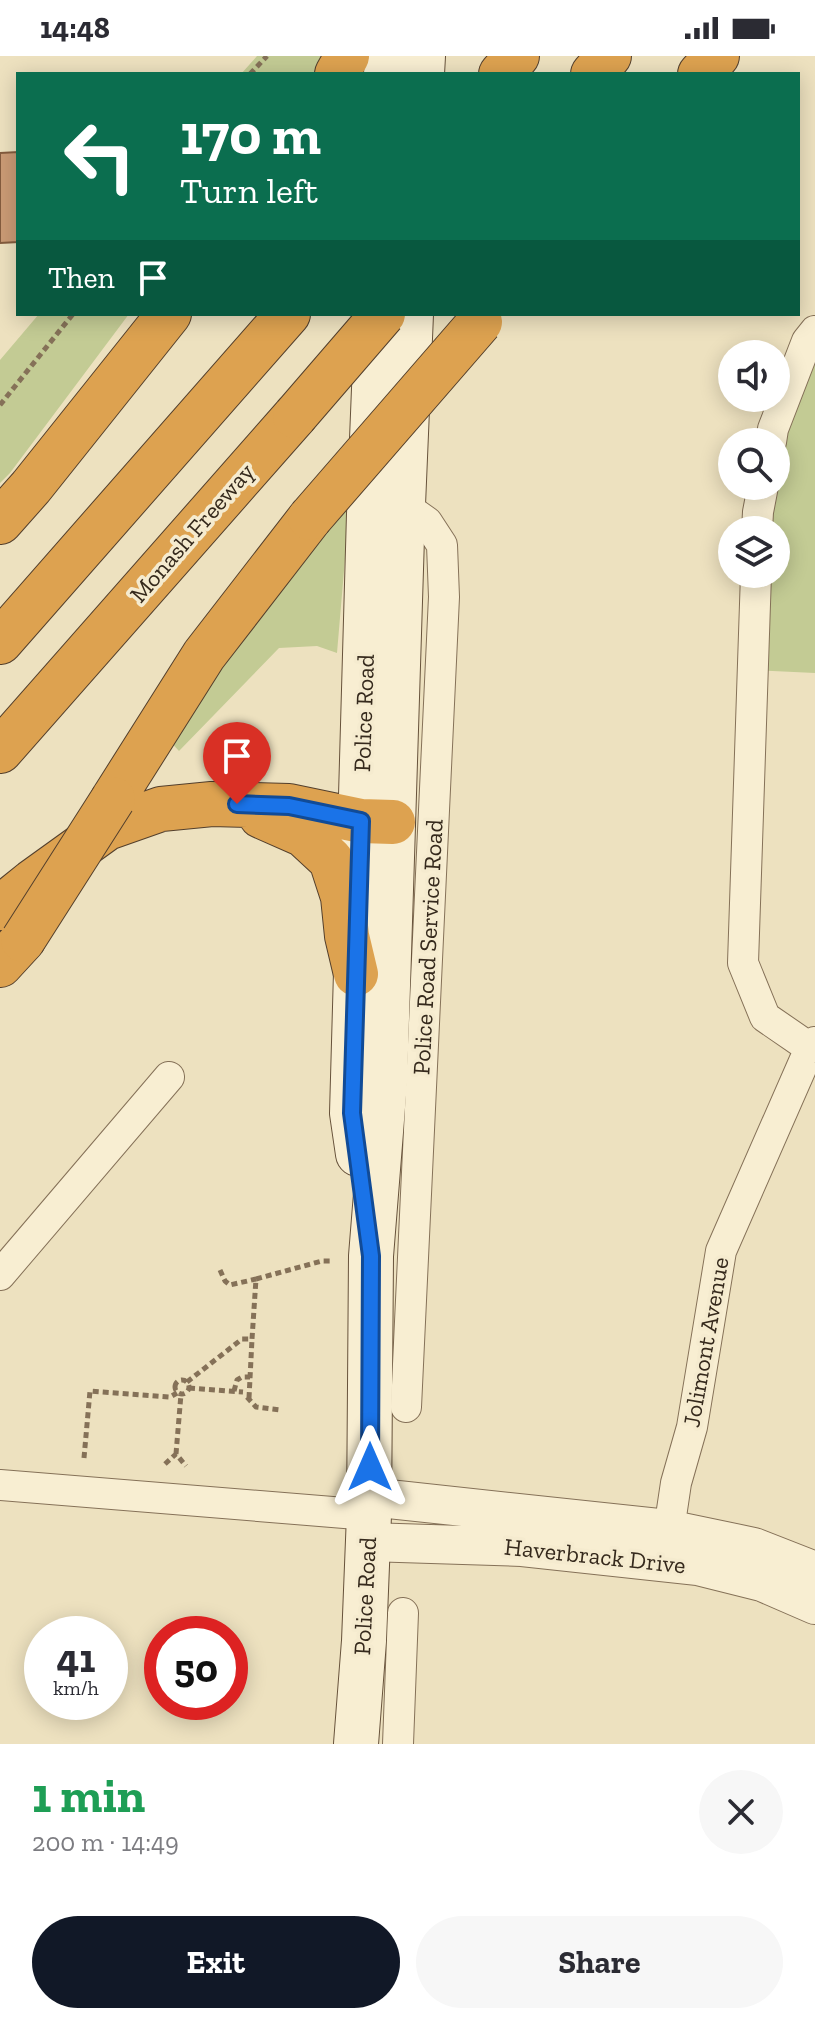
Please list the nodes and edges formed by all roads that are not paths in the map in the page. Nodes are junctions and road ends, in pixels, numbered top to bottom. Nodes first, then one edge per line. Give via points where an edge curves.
1 (517, 56) edge
2 (609, 56) edge
3 (717, 56) edge
4 (503, 72) edge
5 (595, 72) edge
6 (702, 72) edge
7 (167, 316) edge
8 (286, 316) edge
9 (378, 316) edge
10 (380, 316) edge
11 (411, 316) edge
12 (483, 318) edge
13 (815, 331) edge
14 (773, 428) edge
15 (403, 505) junction
16 (0, 522) edge
17 (756, 588) edge
18 (0, 642) edge
19 (0, 751) edge
20 (212, 804) junction
21 (377, 821) junction
22 (8, 938) edge
23 (356, 974) junction
24 (813, 1045) edge
25 (169, 1077) dead end
26 (372, 1258) junction
27 (0, 1275) edge
28 (406, 1407) dead end
29 (0, 1485) edge
30 (369, 1518) junction
31 (666, 1546) junction
32 (815, 1571) edge
33 (815, 1605) edge
34 (403, 1613) dead end
35 (356, 1744) edge
36 (398, 1744) edge

1 - 4 highway
2 - 5 highway
3 - 6 highway
7 - 16 highway
8 - 18 highway
9 - 19 highway, Monash Freeway, bridge
10 - 21 main road, Police Road
11 - 15 main road, Police Road
12 - 22 highway, bridge via 310,518 204,655 113,799
13 - 14 street
15 - 21 main road, Police Road
15 - 26 street, Police Road Service Road via 427,522 442,545 444,597
17 - 24 street via 743,963 765,1017
20 - 21 highway via 289,806
20 - 22 highway via 161,809 107,828 32,882
20 - 23 highway via 264,816 304,835 331,860
21 - 23 main road, Police Road
21 - 26 main road, Police Road via 385,1082
23 - 26 main road, Police Road via 352,1113
24 - 31 street, Jolimont Avenue via 721,1251
25 - 27 street
26 - 28 street, Police Road Service Road
26 - 30 main road, Police Road
29 - 30 street
30 - 31 street, Haverbrack Drive
30 - 35 main road, Police Road
31 - 32 street, Haverbrack Drive via 754,1547
31 - 33 street, Haverbrack Drive via 698,1566 762,1582
34 - 36 street

